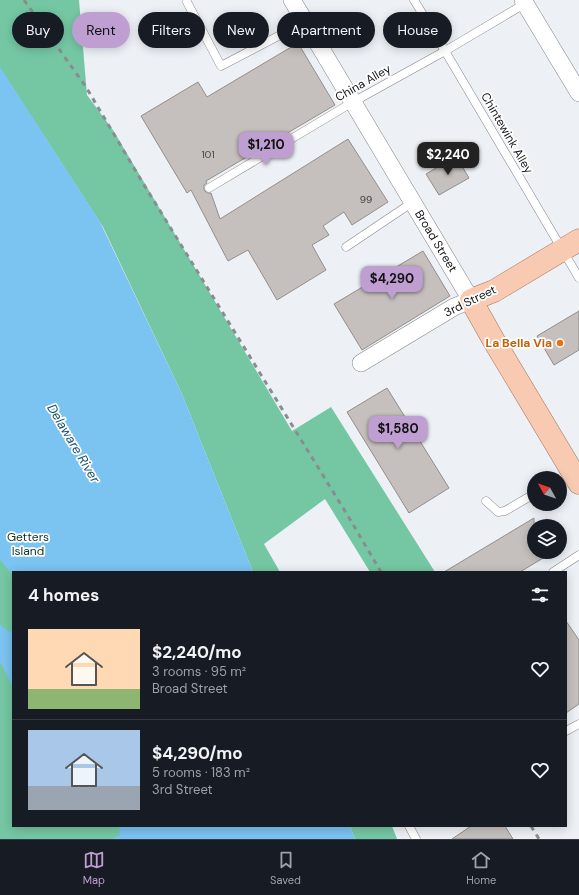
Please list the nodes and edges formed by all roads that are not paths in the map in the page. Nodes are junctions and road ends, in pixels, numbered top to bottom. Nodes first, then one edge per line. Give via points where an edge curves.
1 (292, 0) edge
2 (414, 0) edge
3 (526, 1) edge
4 (186, 2) dead end
5 (299, 12) edge
6 (277, 37) edge
7 (321, 48) edge
8 (445, 51) junction
9 (579, 94) edge
10 (353, 102) junction
11 (209, 188) dead end
12 (413, 202) junction
13 (571, 245) edge
14 (346, 246) dead end
15 (579, 278) edge
16 (471, 300) junction
17 (361, 363) dead end
18 (572, 476) edge
19 (527, 498) edge
20 (486, 501) dead end
21 (579, 555) edge
22 (555, 571) edge
23 (578, 724) edge
24 (567, 730) edge
25 (410, 827) edge
26 (416, 839) edge

1 - 5 street, Broad Street
2 - 8 lane, Chintewink Alley
3 - 8 lane, China Alley
3 - 9 street
4 - 6 lane via 221,66
7 - 10 street, Broad Street
8 - 10 lane, China Alley
8 - 13 lane, Chintewink Alley
10 - 11 lane, China Alley
10 - 12 street, Broad Street
12 - 14 lane
12 - 16 street, Broad Street
13 - 15 lane, Chintewink Alley
13 - 16 main road, 3rd Street via 494,291
16 - 17 street, 3rd Street via 454,307
16 - 18 main road, Broad Street
19 - 20 lane via 505,511 498,512
21 - 22 lane
23 - 24 lane
25 - 26 lane

